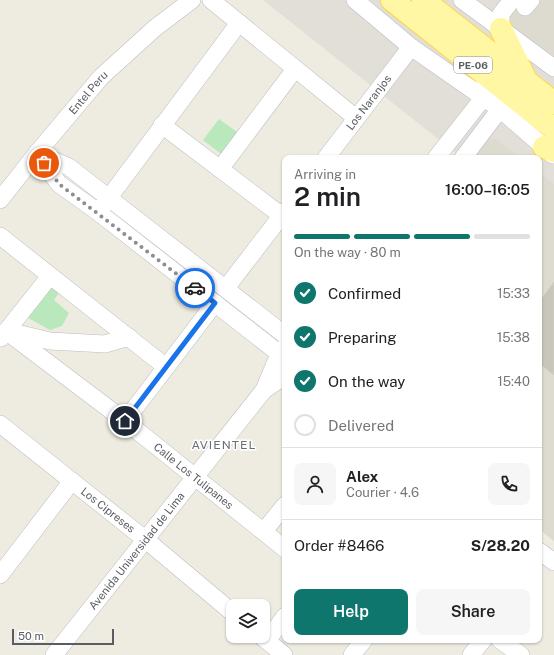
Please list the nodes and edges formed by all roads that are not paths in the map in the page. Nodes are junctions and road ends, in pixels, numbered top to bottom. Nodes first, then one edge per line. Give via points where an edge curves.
1 (192, 0) edge
2 (211, 0) edge
3 (355, 0) edge
4 (392, 0) edge
5 (423, 0) edge
6 (462, 0) edge
7 (516, 2) edge
8 (239, 23) junction
9 (501, 29) junction
10 (411, 47) junction
11 (515, 58) junction
12 (554, 68) edge
13 (295, 69) junction
14 (486, 75) junction
15 (527, 81) junction
16 (554, 87) edge
17 (484, 97) junction
18 (554, 103) edge
19 (500, 109) junction
20 (356, 118) junction
21 (162, 125) junction
22 (554, 129) edge
23 (551, 151) edge
24 (37, 153) junction
25 (328, 155) edge
26 (438, 155) edge
27 (464, 155) edge
28 (220, 169) junction
29 (109, 198) junction
30 (0, 200) edge
31 (98, 212) junction
32 (282, 213) edge
33 (282, 215) edge
34 (0, 236) edge
35 (50, 276) junction
36 (226, 288) junction
37 (215, 303) junction
38 (282, 333) edge
39 (3, 335) edge
40 (129, 337) junction
41 (282, 352) edge
42 (282, 355) edge
43 (166, 367) junction
44 (282, 378) edge
45 (264, 390) junction
46 (125, 421) junction
47 (0, 424) edge
48 (196, 478) junction
49 (72, 481) junction
50 (282, 509) edge
51 (264, 531) junction
52 (146, 540) junction
53 (282, 546) edge
54 (0, 575) edge
55 (226, 606) edge
56 (282, 619) edge
57 (270, 632) edge
58 (270, 643) edge
59 (362, 643) edge
60 (480, 643) edge
61 (504, 643) edge
62 (54, 655) edge
63 (284, 655) edge
64 (352, 655) edge
65 (471, 655) edge
66 (521, 655) edge

1 - 24 street, Entel Peru via 155,28 101,77
2 - 8 street
3 - 10 street
4 - 14 main road, PE-06
5 - 15 main road, PE-06
6 - 9 street
7 - 9 street via 501,14
8 - 13 street
8 - 21 street
9 - 11 main road
9 - 12 street
10 - 17 street
10 - 20 street, Los Naranjos
11 - 15 main road
11 - 16 main road
13 - 20 street
13 - 28 street
14 - 17 street
14 - 22 main road, PE-06
15 - 18 main road, PE-06
17 - 19 street
17 - 26 street
19 - 23 street
19 - 27 street
20 - 25 street, Los Naranjos
21 - 28 street
21 - 29 street
24 - 29 street via 69,167
24 - 30 street, Entel Peru
24 - 31 street via 59,184
28 - 32 street
29 - 31 street
29 - 36 street
31 - 37 street
33 - 36 street
34 - 35 street
35 - 39 street
35 - 40 street
36 - 38 street
37 - 41 street
37 - 43 street
39 - 40 street via 105,344
39 - 46 street, Calle Los Tulipanes
40 - 43 street
42 - 45 street, Avenida Universidad de Lima
43 - 46 street
44 - 45 street, Avenida Universidad de Lima
45 - 48 street, Avenida Universidad de Lima
46 - 48 street, Calle Los Tulipanes
47 - 49 street, Los Cipreses
48 - 51 street, Calle Los Tulipanes
48 - 52 street, Avenida Universidad de Lima
49 - 52 street, Los Cipreses
49 - 54 street
50 - 51 street
51 - 53 street, Calle Los Tulipanes
52 - 55 street, Los Cipreses
52 - 62 street, Avenida Universidad de Lima
56 - 57 street
58 - 63 street
59 - 64 street
60 - 65 street
61 - 66 street

